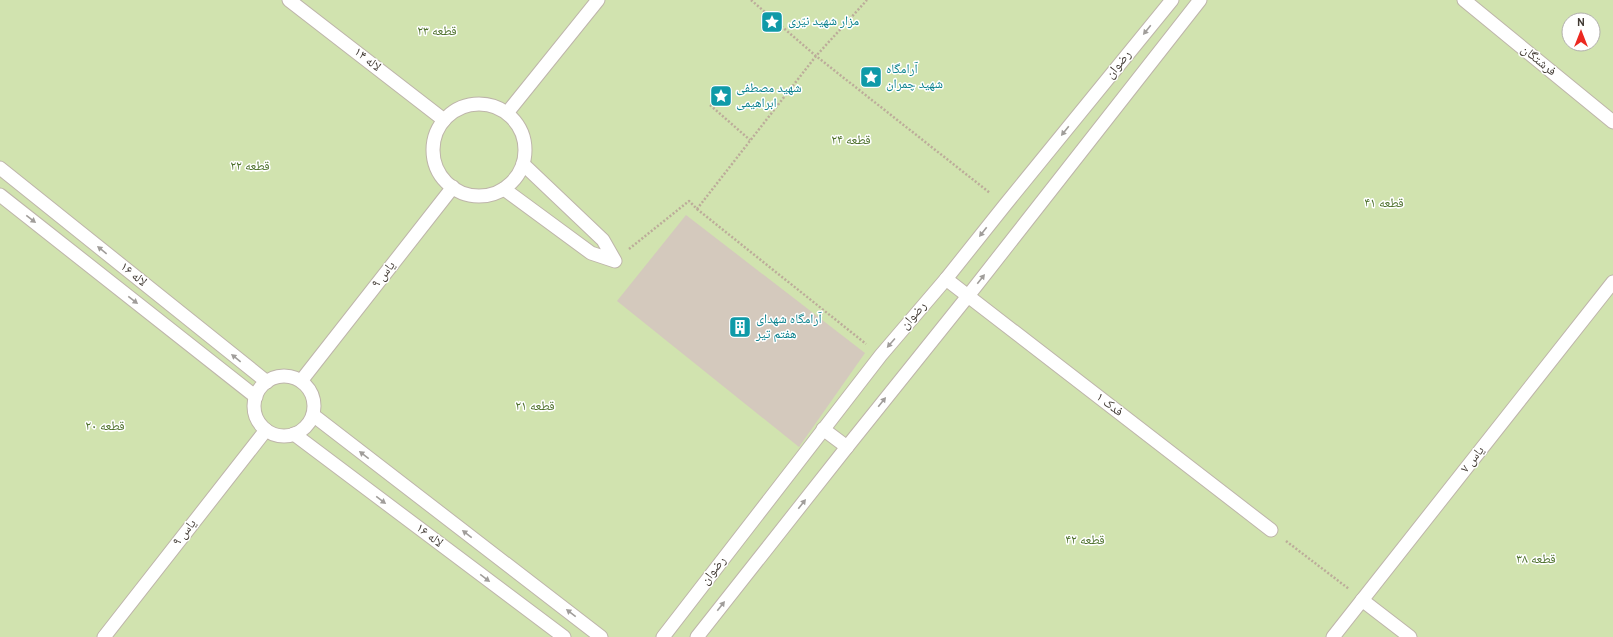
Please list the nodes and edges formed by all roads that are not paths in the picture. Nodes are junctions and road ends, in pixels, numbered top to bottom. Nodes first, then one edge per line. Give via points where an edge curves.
1 (289, 0) edge
2 (598, 0) edge
3 (1172, 0) edge
4 (1200, 0) edge
5 (1464, 0) edge
6 (507, 113) junction
7 (444, 120) junction
8 (1613, 122) edge
9 (523, 164) junction
10 (0, 168) edge
11 (453, 188) junction
12 (504, 189) junction
13 (0, 195) edge
14 (946, 279) junction
15 (1613, 282) edge
16 (968, 296) junction
17 (301, 381) junction
18 (267, 382) junction
19 (256, 397) junction
20 (313, 415) junction
21 (824, 429) junction
22 (266, 430) junction
23 (294, 434) junction
24 (847, 447) junction
25 (1271, 530) road end
26 (1362, 600) junction
27 (104, 637) edge
28 (564, 637) edge
29 (601, 637) edge
30 (663, 637) edge
31 (697, 637) edge
32 (1333, 637) edge
33 (1410, 637) edge

1 - 7 lane, لاله ۱۴
2 - 6 lane
3 -> 14 lane, رضوان
16 -> 4 lane, رضوان
5 - 8 lane, فرشتگان
6 - 7 lane via 481,104 467,105 454,111
6 - 9 lane via 517,123 523,136 526,150
7 - 11 lane via 436,133 435,163
9 - 12 lane via 516,178
9 - 12 lane via 603,240 614,260 591,253
18 -> 10 lane, لاله ۱۶
11 - 12 lane via 478,196
11 - 17 lane, یاس ۹
13 -> 19 lane, لاله ۱۶
14 - 16 lane, فدک ۱
14 -> 21 lane, رضوان via 881,355
15 - 26 lane, یاس ۷
24 -> 16 lane, رضوان
16 - 25 lane, فدک ۱
17 - 18 lane via 284,376
17 - 20 lane via 312,396
18 - 19 lane via 260,388
19 - 22 lane via 256,415
20 - 23 lane via 302,430
29 -> 20 lane
21 - 24 lane
21 - 30 lane, رضوان
22 - 23 lane via 279,435
22 - 27 lane, یاس ۹
23 -> 28 lane, لاله ۱۶
31 -> 24 lane, رضوان
26 - 32 lane, یاس ۷
26 - 33 lane

